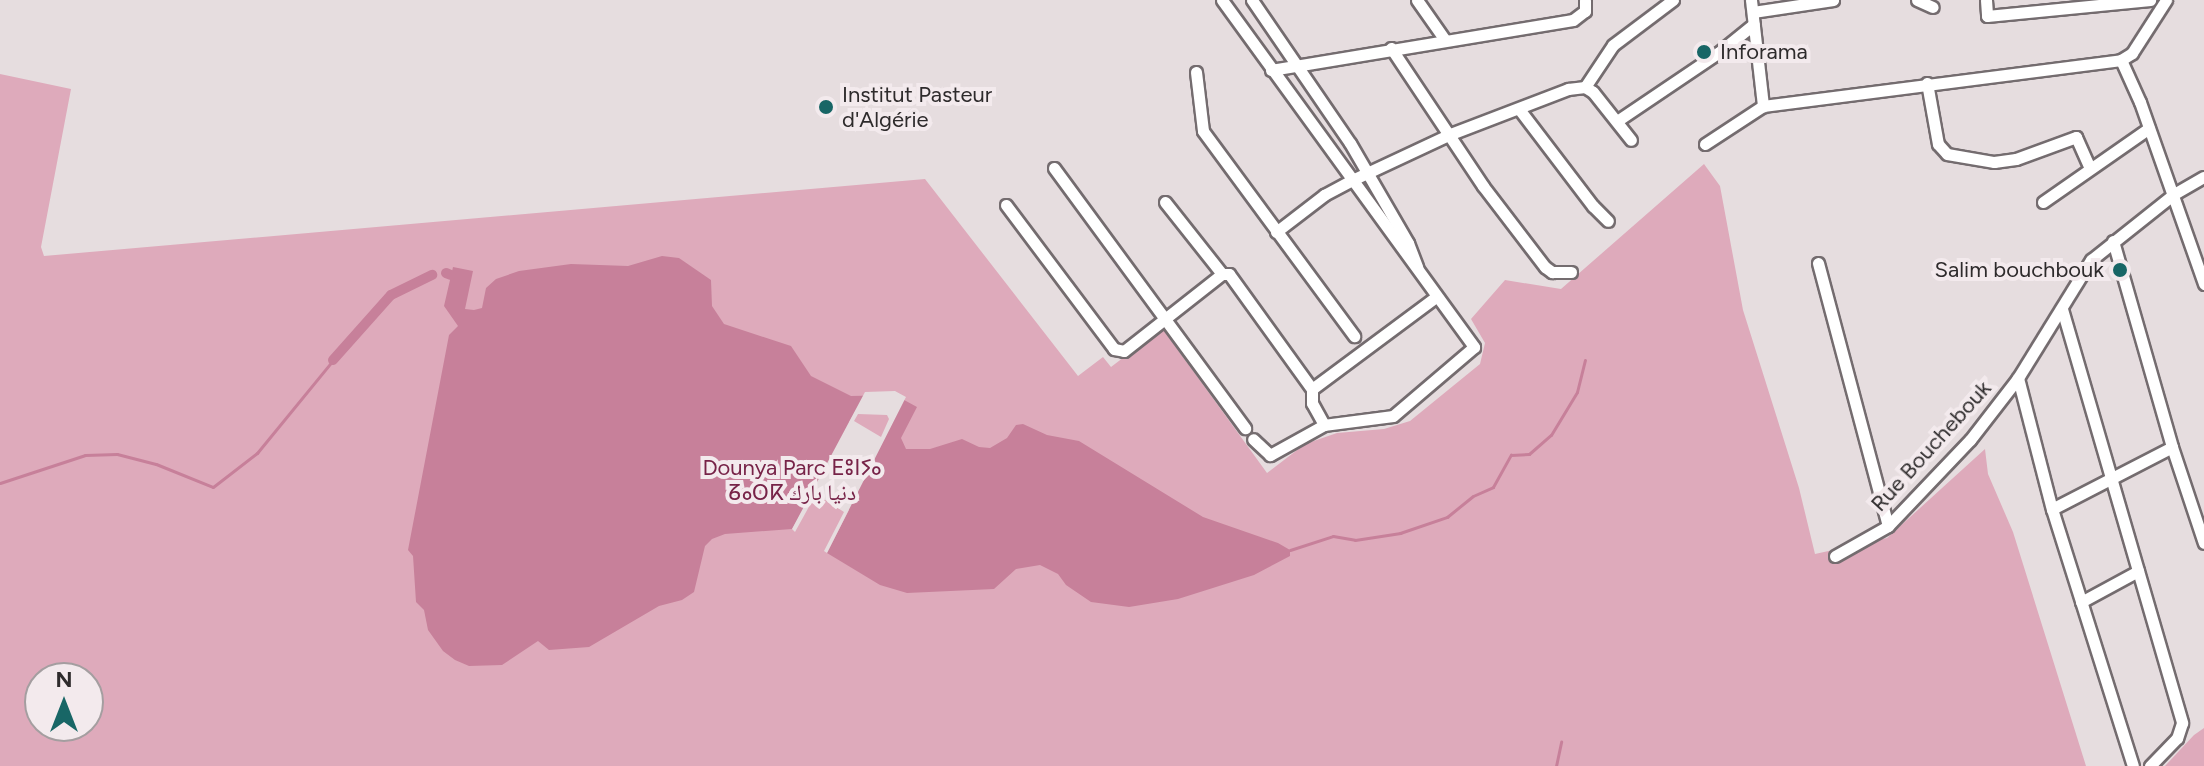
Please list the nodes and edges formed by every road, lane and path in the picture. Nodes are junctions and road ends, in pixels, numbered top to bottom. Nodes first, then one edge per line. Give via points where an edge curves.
1 (1222, 0) edge
2 (1252, 0) edge
3 (1417, 0) edge
4 (1585, 0) edge
5 (1673, 0) edge
6 (1833, 0) edge
7 (1917, 0) edge
8 (1986, 0) edge
9 (2150, 0) edge
10 (2166, 0) edge
11 (1933, 7) dead end
12 (1753, 12) edge
13 (1445, 40) junction
14 (1391, 48) junction
15 (2121, 60) junction
16 (1298, 65) junction
17 (1271, 70) junction
18 (1196, 72) dead end
19 (1927, 83) junction
20 (1585, 87) junction
21 (1763, 106) junction
22 (1519, 109) junction
23 (1617, 121) junction
24 (2149, 128) junction
25 (1448, 135) junction
26 (1631, 140) dead end
27 (1705, 144) dead end
28 (1054, 168) dead end
29 (2090, 168) junction
30 (1368, 174) junction
31 (2204, 177) edge
32 (1350, 181) junction
33 (2174, 194) junction
34 (1165, 202) dead end
35 (2043, 202) dead end
36 (1006, 205) dead end
37 (1608, 221) dead end
38 (1276, 232) junction
39 (2113, 241) junction
40 (1818, 263) dead end
41 (1571, 272) dead end
42 (1222, 274) junction
43 (1419, 276) junction
44 (2204, 284) edge
45 (1436, 297) junction
46 (2062, 309) junction
47 (1165, 319) junction
48 (1354, 336) dead end
49 (2018, 378) junction
50 (1312, 389) junction
51 (1324, 425) junction
52 (1245, 428) dead end
53 (1253, 439) dead end
54 (2172, 447) junction
55 (2110, 480) junction
56 (2052, 509) junction
57 (1888, 526) junction
58 (2204, 543) edge
59 (1835, 556) dead end
60 (2138, 571) junction
61 (2081, 602) junction
62 (2133, 766) edge
63 (2150, 766) edge

1 - 17 street
2 - 16 street
3 - 13 street
4 - 13 street via 1585,11 1573,20
5 - 20 street via 1613,45
6 - 12 street
7 - 11 street
8 - 9 street via 1987,16
10 - 15 street via 2132,53
12 - 21 street
12 - 23 street via 1718,53
13 - 14 street
14 - 16 street
14 - 25 street
15 - 19 street
15 - 24 street
16 - 17 street
16 - 30 street
17 - 32 street
18 - 38 street via 1203,131
19 - 21 street
19 - 29 street via 1938,144 1947,154 1994,162 2076,137
20 - 22 street
20 - 23 street
21 - 27 street
22 - 25 street
22 - 37 street
23 - 26 street
24 - 29 street
24 - 33 street
25 - 30 street
25 - 41 street via 1545,267
28 - 47 street
29 - 35 street
30 - 32 street
30 - 43 street via 1408,243
31 - 33 street, Rue Bouchebouk
32 - 38 street
32 - 43 street
33 - 39 street, Rue Bouchebouk
33 - 44 street
34 - 42 street
36 - 47 street via 1114,349 1124,351
38 - 48 street
39 - 46 street, Rue Bouchebouk via 2091,260
39 - 54 street
40 - 57 street
42 - 47 street
42 - 50 street via 1229,274
43 - 45 street
45 - 50 street
45 - 51 street via 1473,350 1393,416
46 - 49 street, Rue Bouchebouk
46 - 55 street
47 - 52 street
49 - 56 street
49 - 57 street, Rue Bouchebouk via 1970,440
50 - 51 street via 1312,403
51 - 53 street via 1270,455
54 - 55 street
54 - 58 street
55 - 56 street
55 - 60 street
56 - 61 street
57 - 59 street, Rue Bouchebouk
60 - 61 street
60 - 63 street via 2182,723 2177,738
61 - 62 street

